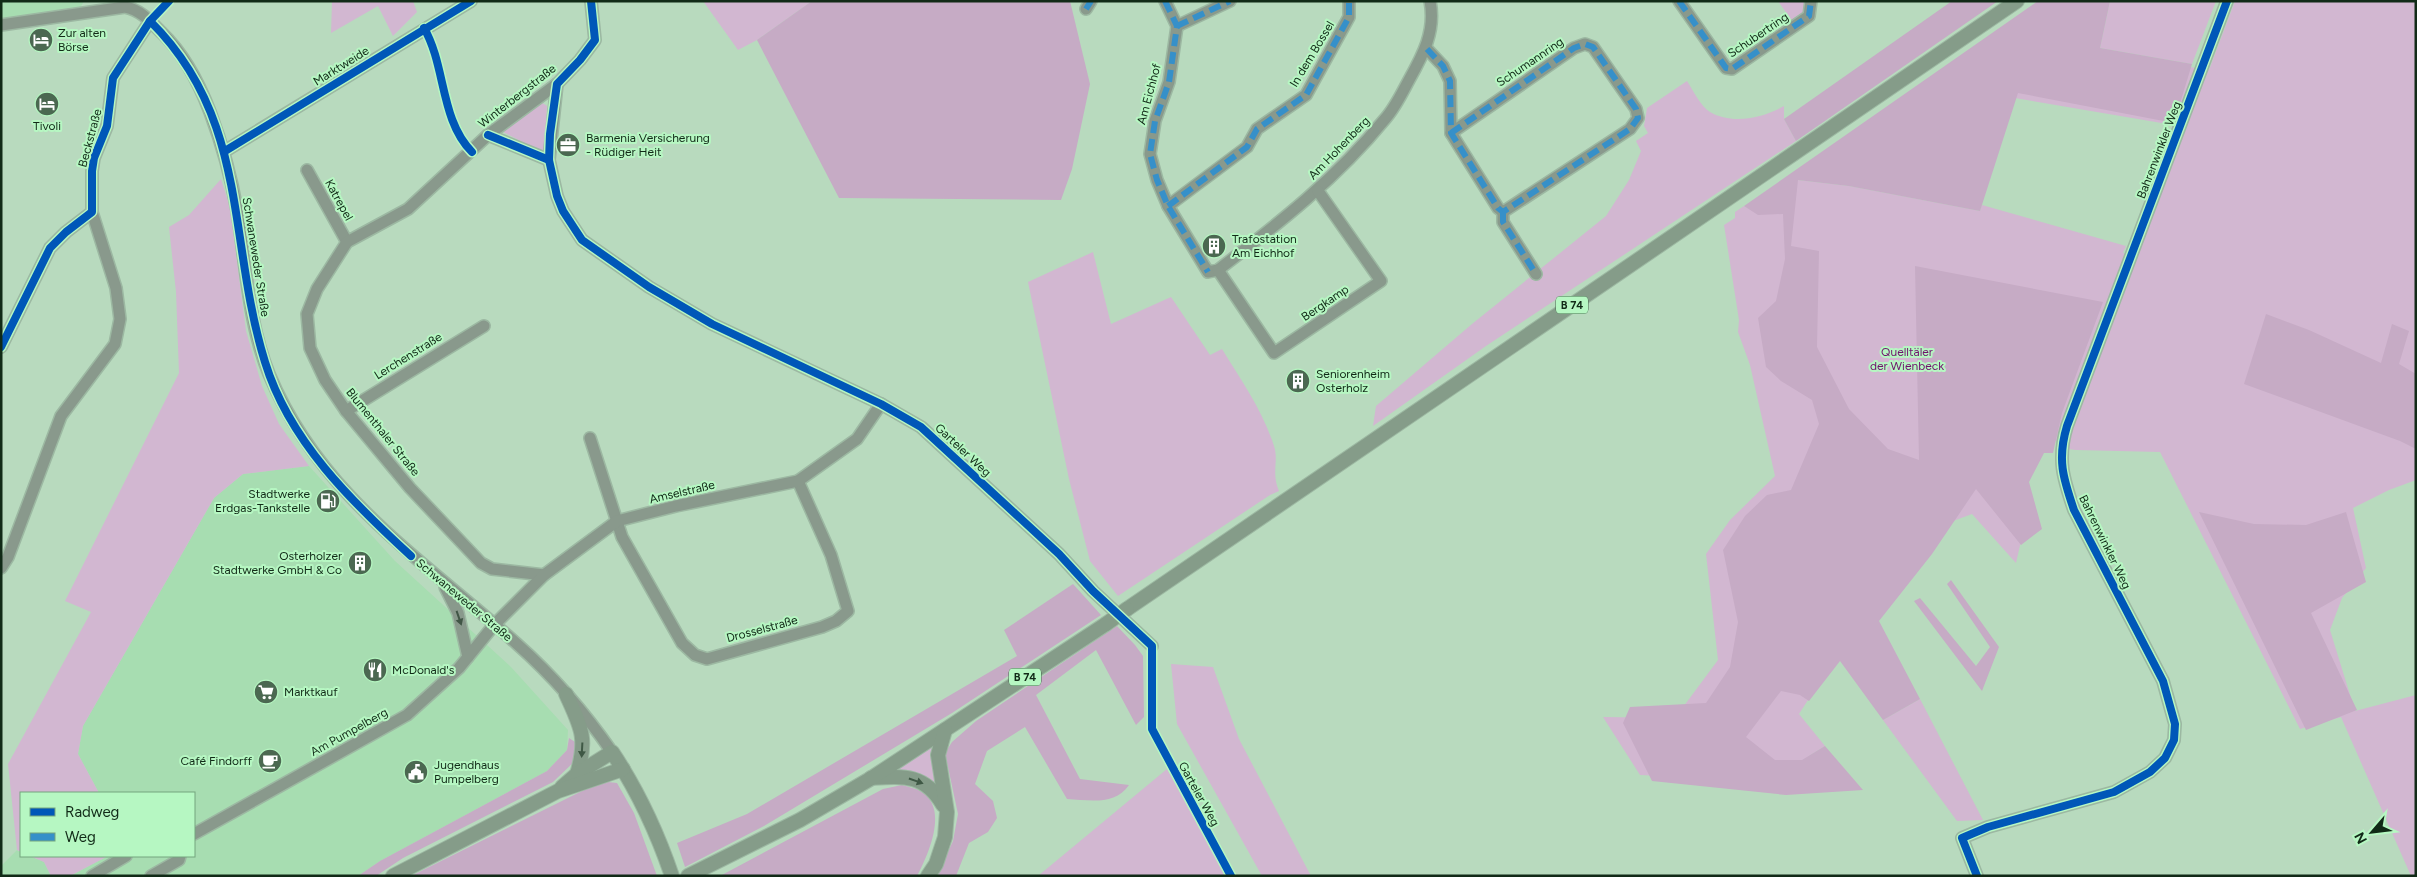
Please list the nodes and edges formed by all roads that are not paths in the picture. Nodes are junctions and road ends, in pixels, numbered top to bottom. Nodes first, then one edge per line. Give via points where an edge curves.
1 (591, 1) edge
2 (1165, 1) edge
3 (1230, 1) edge
4 (1349, 1) edge
5 (1430, 1) edge
6 (1679, 1) edge
7 (1811, 1) edge
8 (2017, 1) edge
9 (2227, 1) edge
10 (465, 3) edge
11 (93, 6) edge
12 (150, 20) junction
13 (1, 25) edge
14 (1177, 26) junction
15 (1427, 49) junction
16 (557, 84) junction
17 (1451, 133) junction
18 (488, 135) junction
19 (225, 151) junction
20 (549, 160) junction
21 (308, 170) dead end
22 (1318, 191) junction
23 (1168, 206) junction
24 (92, 212) junction
25 (1503, 212) junction
26 (347, 242) junction
27 (1213, 271) junction
28 (1536, 274) dead end
29 (484, 326) dead end
30 (1, 347) edge
31 (881, 404) junction
32 (346, 411) junction
33 (590, 438) dead end
34 (798, 481) junction
35 (617, 521) junction
36 (1, 568) edge
37 (544, 575) junction
38 (442, 581) junction
39 (494, 625) junction
40 (1152, 646) dead end
41 (468, 658) junction
42 (566, 694) junction
43 (945, 730) junction
44 (612, 752) junction
45 (623, 769) junction
46 (577, 774) junction
47 (870, 778) junction
48 (558, 791) junction
49 (947, 812) junction
50 (195, 833) edge
51 (124, 857) edge
52 (180, 857) edge
53 (693, 873) edge
54 (92, 876) edge
55 (151, 876) edge
56 (393, 876) edge
57 (672, 876) edge
58 (928, 876) edge
59 (1977, 876) edge

1 - 16 street, Winterbergstraße via 595,40
2 - 14 street
3 - 14 street
4 - 23 street, In dem Bossel via 1349,17 1306,94 1257,129 1247,147
5 - 15 street, Am Hohenberg via 1433,15
6 - 7 street, Schubertring via 1726,68 1732,69 1809,16
8 - 43 main road, B 74, bridge via 1106,624
9 - 59 street, Bahrenwinkler Weg via 2067,426 2060,458 2074,510 2163,682 2175,724 2174,740 2165,758 2150,772 2114,792 1988,826 1962,838
10 - 19 street, Marktweide
11 - 12 street, Schwaneweder Straße via 136,9
11 - 13 street, Schwaneweder Straße
12 - 19 street, Schwaneweder Straße via 185,60 204,95
12 - 24 street, Beckstraße via 113,78 107,126 94,158
14 - 23 street, Am Eichhof via 1169,82 1155,121 1150,154
15 - 17 street via 1443,66 1450,81
15 - 22 street, Am Hohenberg via 1386,118
16 - 18 street, Winterbergstraße
16 - 20 street, Garteler Weg
17 - 25 street
17 - 25 street, Schumannring via 1574,48 1585,44 1593,47 1636,109 1638,118 1630,129
18 - 20 street
18 - 26 street, Winterbergstraße via 408,209
19 - 38 street, Schwaneweder Straße via 237,208 250,304 265,363 279,397 300,434 329,474 376,524
20 - 31 street, Garteler Weg via 563,211 588,245 649,287 712,324
21 - 26 street, Katrepel
22 - 27 street, Am Hohenberg
22 - 27 street, Bergkamp via 1382,281 1274,353
23 - 27 street, Am Eichhof
24 - 30 street via 50,248
24 - 36 street, Beckstraße via 116,288 120,319 115,344 61,416
25 - 28 street via 1503,222
26 - 32 street, Blumenthaler Straße via 317,289 307,314 310,348 325,380
29 - 32 street, Lerchenstraße
31 - 34 street, Amselstraße via 857,439
31 - 40 street, Garteler Weg via 921,427
32 - 37 street, Blumenthaler Straße via 410,488 481,563 492,569
33 - 35 street
34 - 35 street, Amselstraße
34 - 35 street, Drosselstraße via 831,555 848,611 822,627 707,659 695,656 682,643 622,537
35 - 37 street, Amselstraße
37 - 39 street, Amselstraße
38 - 39 street, Schwaneweder Straße
38 -> 41 street via 458,613
39 - 41 street, Am Pumpelberg
39 - 42 street, Schwaneweder Straße via 542,667
41 - 50 street, Am Pumpelberg via 407,715
42 - 44 street, Schwaneweder Straße
42 -> 46 main road via 582,730 582,755
43 - 47 main road, B 74
43 - 49 main road via 938,755
44 - 45 main road, Schwaneweder Straße
44 - 46 main road
45 - 48 main road
45 - 57 main road, Schwaneweder Straße via 655,829
46 - 48 main road
47 -> 49 main road via 914,778 937,794
47 - 53 main road, B 74 via 800,820
48 - 56 main road
49 - 58 main road via 945,837 936,864
51 - 54 street
52 - 55 street

